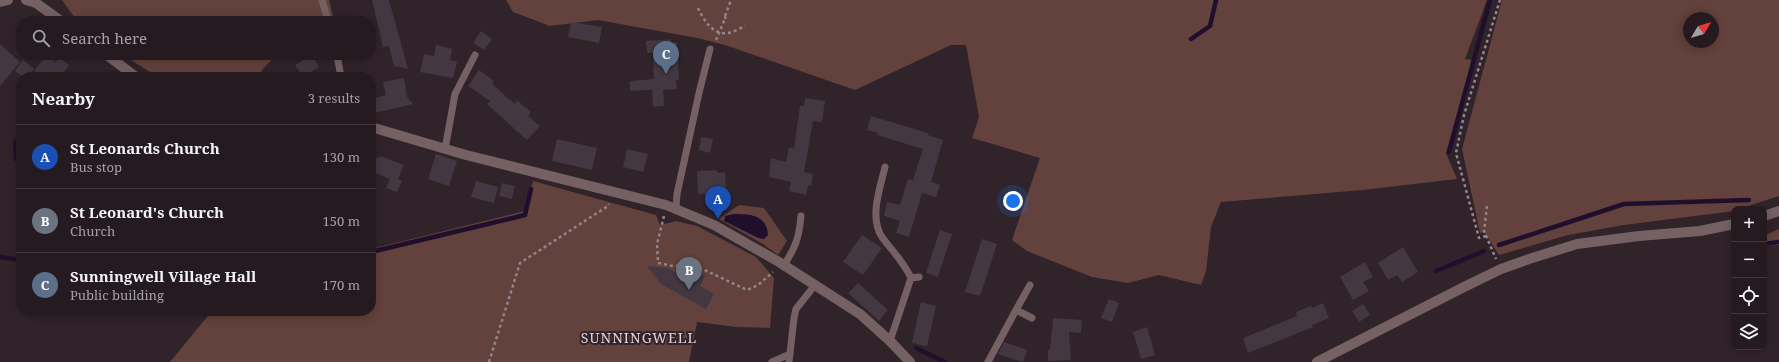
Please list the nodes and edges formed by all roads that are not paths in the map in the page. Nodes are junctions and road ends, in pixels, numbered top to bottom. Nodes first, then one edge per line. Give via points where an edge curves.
1 (8, 0) edge
2 (26, 0) edge
3 (322, 0) edge
4 (0, 2) edge
5 (37, 2) edge
6 (54, 16) edge
7 (327, 16) edge
8 (712, 46) road end
9 (475, 54) dead end
10 (114, 60) edge
11 (338, 60) edge
12 (129, 72) edge
13 (340, 72) edge
14 (376, 128) edge
15 (446, 149) junction
16 (885, 168) dead end
17 (671, 206) junction
18 (1779, 211) edge
19 (1767, 215) edge
20 (801, 216) dead end
21 (1731, 225) edge
22 (782, 263) junction
23 (919, 277) dead end
24 (911, 278) junction
25 (814, 284) junction
26 (1030, 285) dead end
27 (1016, 310) junction
28 (1032, 318) dead end
29 (890, 340) junction
30 (790, 354) junction
31 (772, 362) edge
32 (789, 362) edge
33 (910, 362) edge
34 (988, 362) edge
35 (1317, 362) edge

1 - 4 street
2 - 5 street
3 - 7 lane
5 - 6 street
8 - 17 lane via 677,194
9 - 15 lane via 455,94
10 - 12 street
11 - 13 lane
14 - 15 street
15 - 17 street
16 - 24 lane via 876,216 878,228
17 - 22 street via 720,228
18 - 19 street
20 - 22 lane via 795,249
21 - 35 street via 1700,231 1577,244 1529,259 1464,286
22 - 25 street
23 - 24 lane
24 - 29 lane
25 - 29 street via 860,314
25 - 30 lane via 796,309
26 - 27 lane
27 - 28 lane
27 - 34 lane
29 - 33 street
30 - 31 lane
30 - 32 lane

